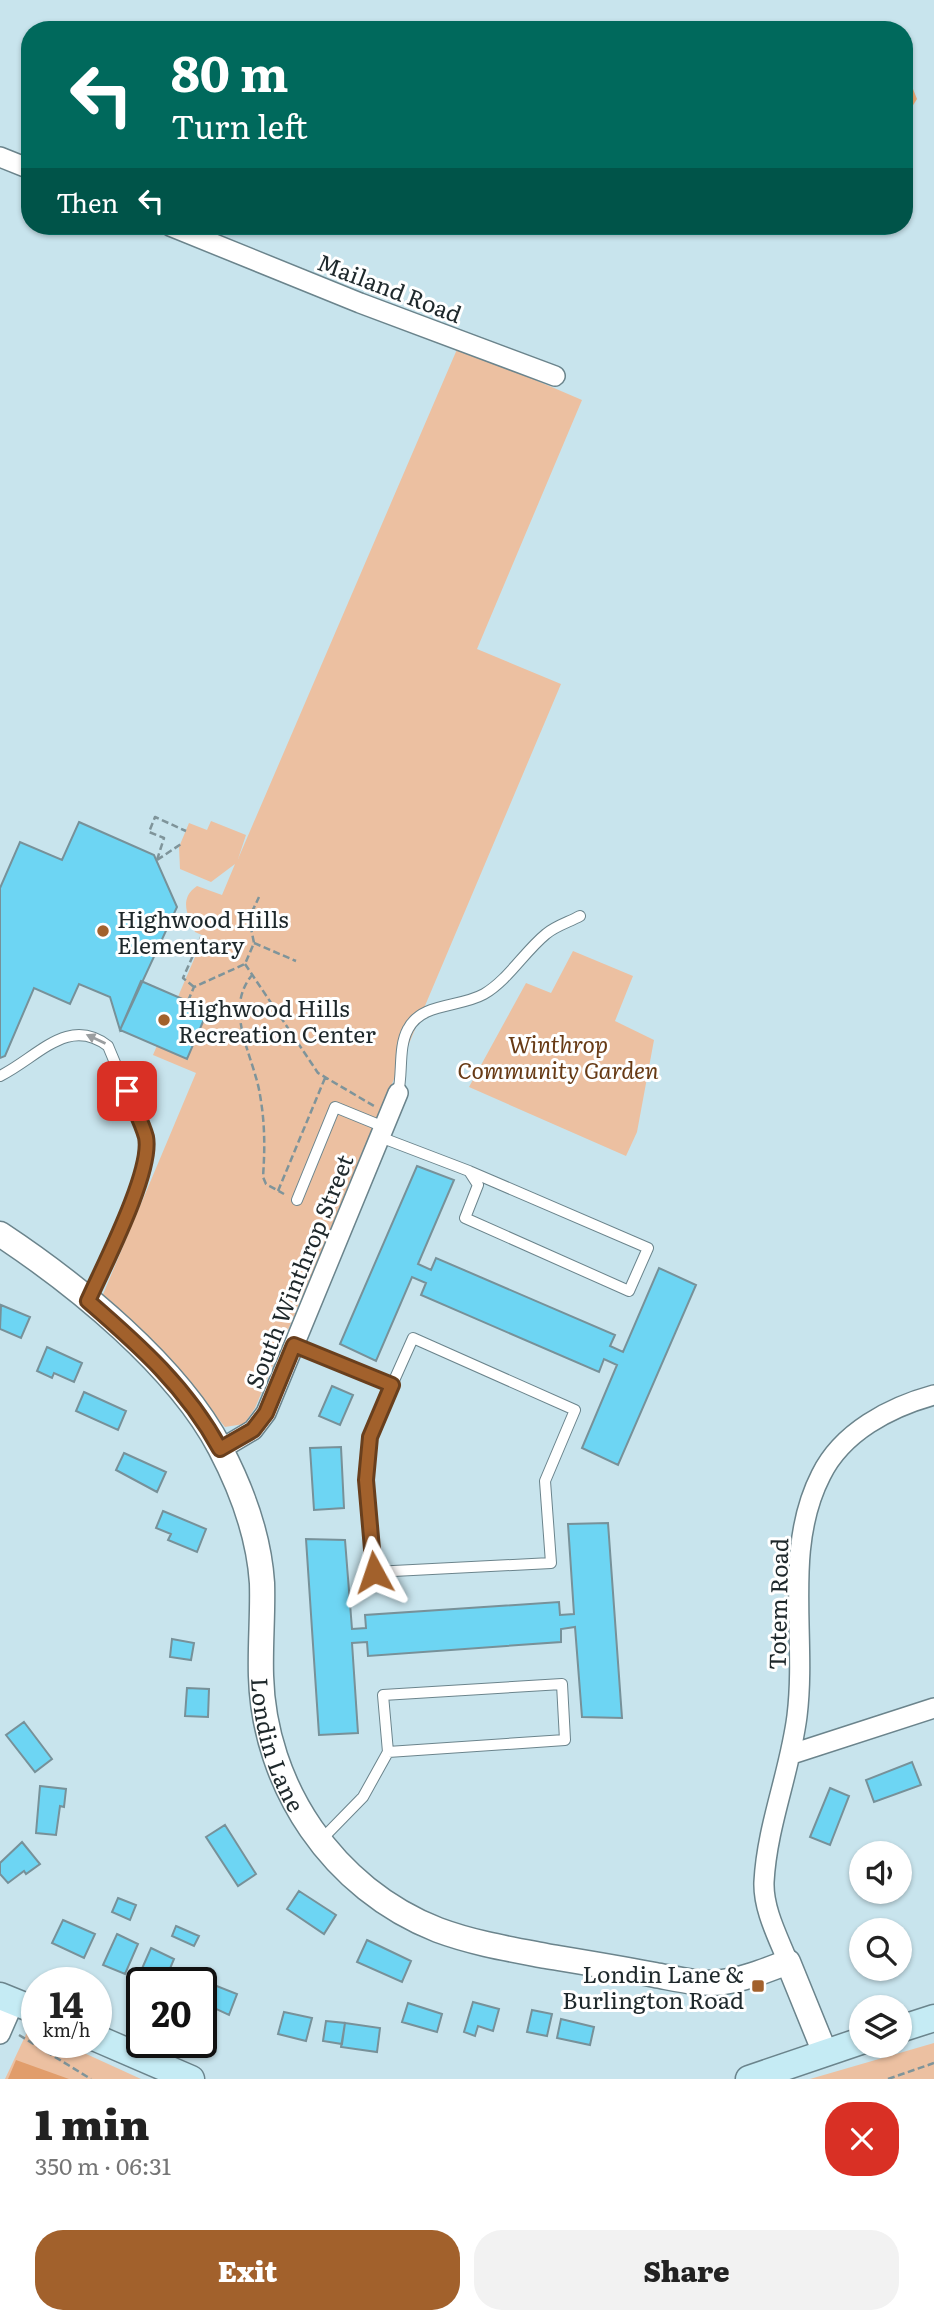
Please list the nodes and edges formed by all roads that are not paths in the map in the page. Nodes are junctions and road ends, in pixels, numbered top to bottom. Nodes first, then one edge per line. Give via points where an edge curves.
1 (0, 157) edge
2 (21, 165) edge
3 (192, 235) edge
4 (555, 376) dead end
5 (580, 916) dead end
6 (0, 1076) edge
7 (398, 1093) joint
8 (385, 1126) junction
9 (470, 1171) junction
10 (297, 1200) road end
11 (0, 1234) edge
12 (88, 1301) junction
13 (294, 1345) junction
14 (392, 1385) junction
15 (934, 1395) edge
16 (220, 1449) junction
17 (934, 1708) edge
18 (388, 1752) junction
19 (792, 1754) junction
20 (320, 1842) junction
21 (788, 1962) junction
22 (17, 2003) edge
23 (934, 2018) edge
24 (912, 2025) edge
25 (8, 2034) edge
26 (112, 2045) edge
27 (849, 2045) edge
28 (825, 2053) junction
29 (191, 2079) edge
30 (748, 2079) edge

1 - 2 street
3 - 4 street, Mailand Road
5 - 7 lane via 548,932 487,992 464,1004 419,1015 403,1046
12 -> 6 lane via 137,1187 146,1137 108,1046 96,1036 77,1033 59,1039
7 - 8 street, South Winthrop Street
8 - 9 lane
8 - 10 lane via 335,1107
8 - 13 street, South Winthrop Street
9 - 9 lane via 478,1185 465,1218 629,1291 648,1248
11 - 12 street, Londin Lane
12 - 16 street, Londin Lane via 177,1383
13 - 14 lane
13 - 16 street, South Winthrop Street via 266,1413 253,1430
14 - 14 lane via 413,1338 575,1410 545,1481 551,1563 374,1572 366,1480 369,1444
15 - 19 street, Totem Road via 905,1403 860,1430 822,1472 811,1495 800,1545 801,1675
16 - 20 street, Londin Lane via 255,1543 261,1580 261,1676 271,1744 280,1776
17 - 19 street
18 - 18 lane via 565,1740 562,1684 383,1695
18 - 20 lane via 363,1797
19 - 21 street, Totem Road via 770,1832 764,1883 771,1920
20 - 21 street, Londin Lane via 371,1891 403,1912 463,1939 701,1983 744,1977
21 - 28 street
22 - 25 street
23 - 24 main road
26 - 29 main road
27 - 28 main road
28 - 30 main road

